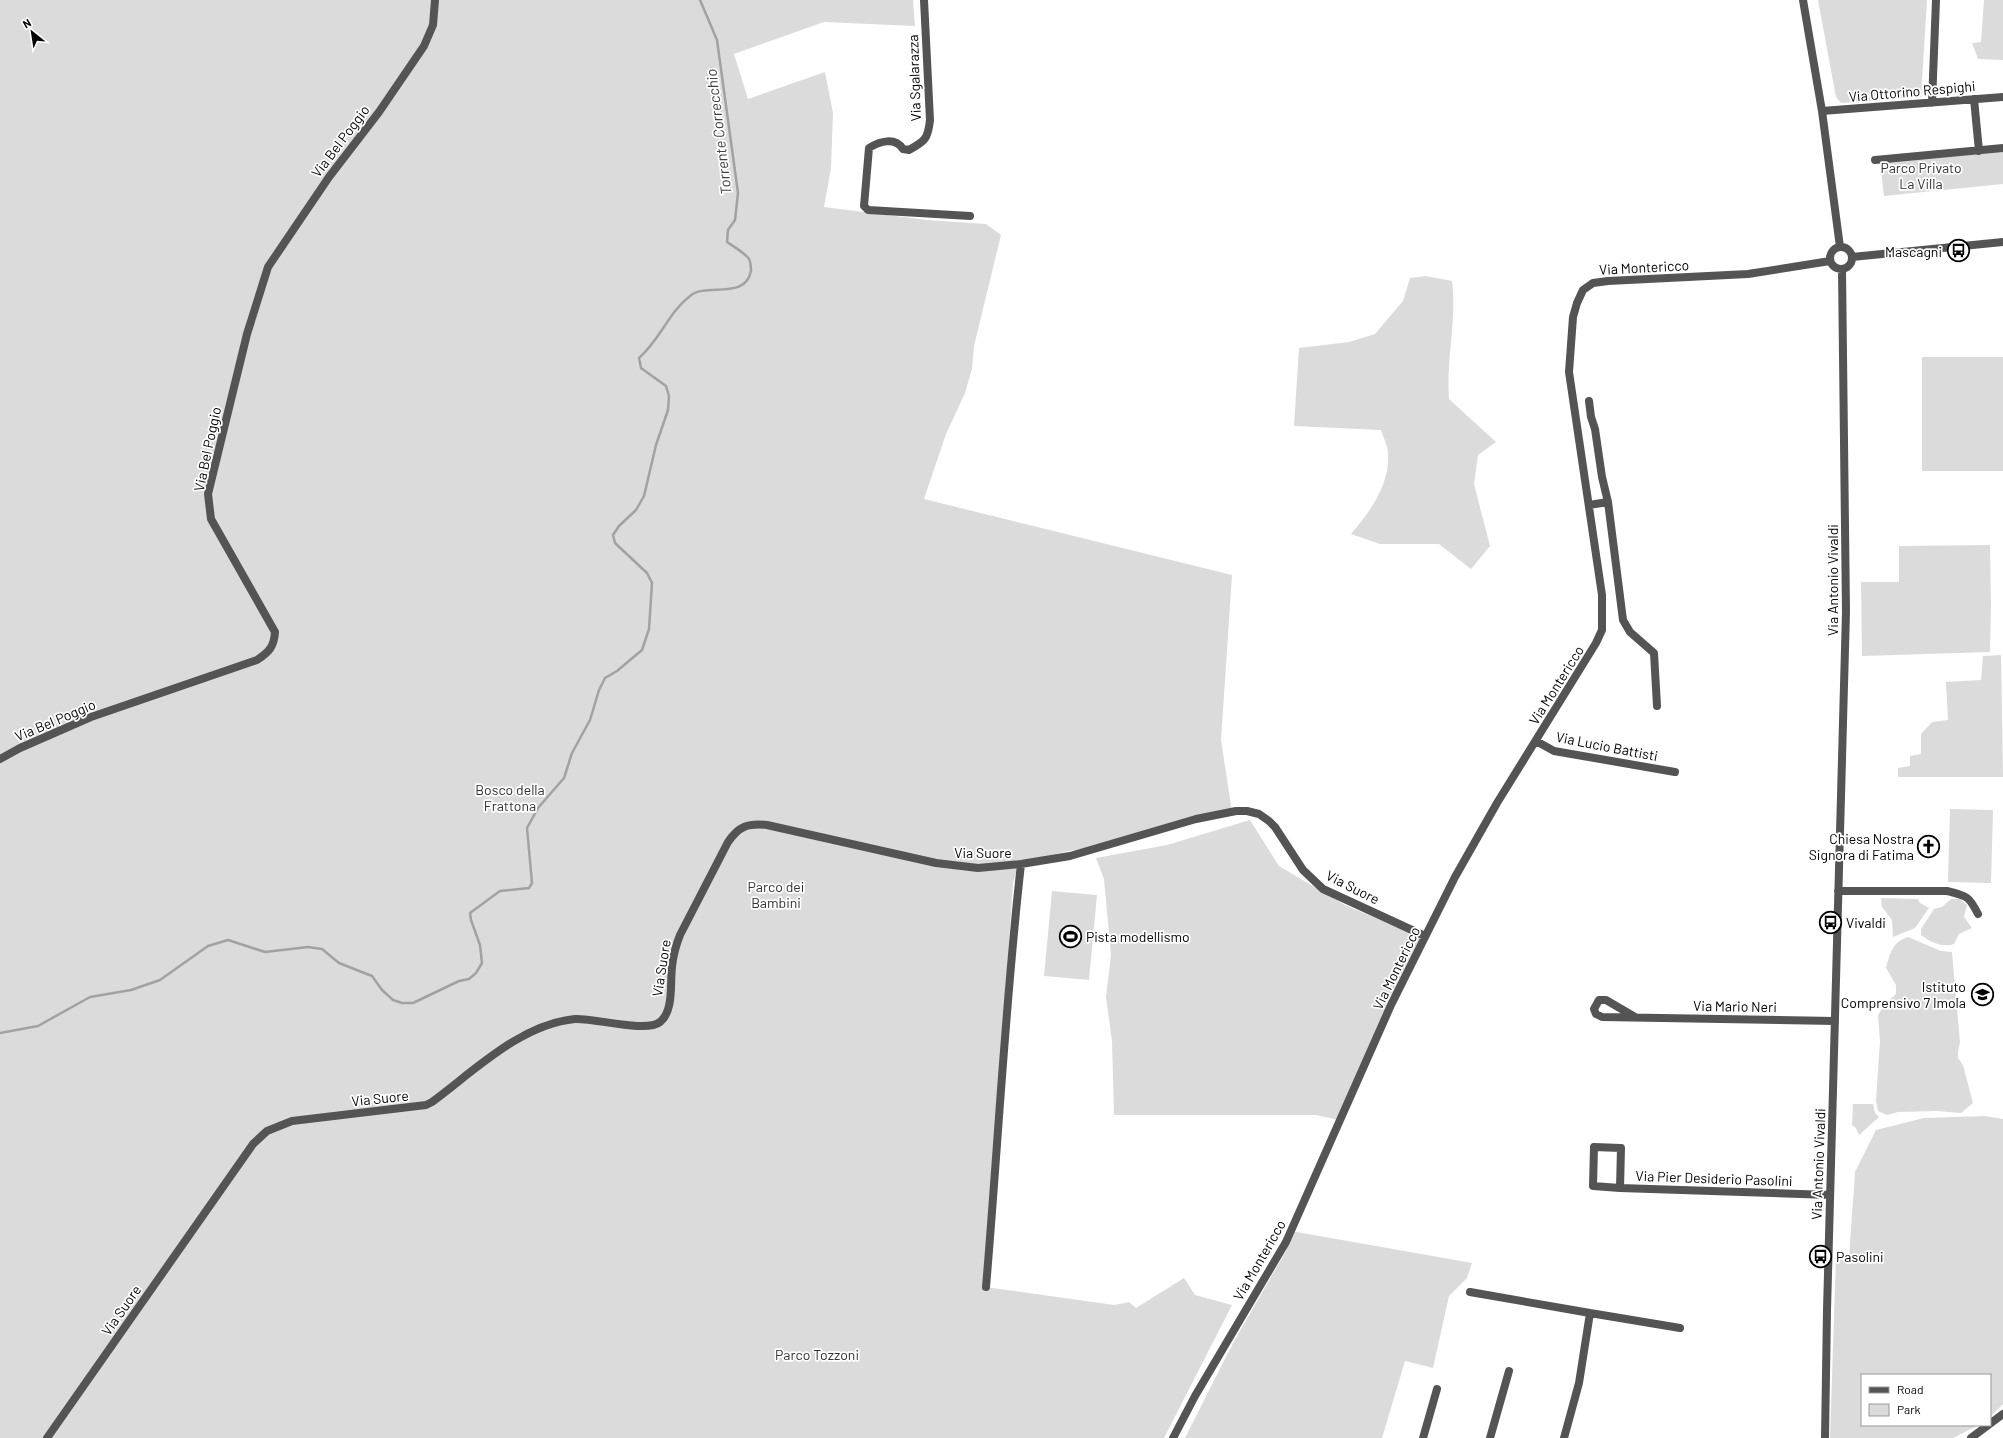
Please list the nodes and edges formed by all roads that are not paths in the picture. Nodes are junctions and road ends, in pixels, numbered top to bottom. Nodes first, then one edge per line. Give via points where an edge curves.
1 (435, 0) edge
2 (924, 0) edge
3 (1803, 0) edge
4 (1936, 0) edge
5 (2003, 97) edge
6 (1974, 99) junction
7 (1932, 103) junction
8 (1822, 111) junction
9 (2003, 148) edge
10 (1979, 151) junction
11 (1875, 160) dead end
12 (970, 216) dead end
13 (2003, 242) edge
14 (1840, 246) junction
15 (1852, 257) junction
16 (1830, 261) junction
17 (1842, 269) junction
18 (1589, 400) dead end
19 (1608, 502) junction
20 (1589, 505) junction
21 (1657, 706) dead end
22 (1536, 741) junction
23 (0, 759) edge
24 (1675, 772) dead end
25 (1022, 864) junction
26 (1838, 891) junction
27 (1978, 914) dead end
28 (1425, 936) junction
29 (1635, 1017) dead end
30 (1835, 1022) junction
31 (1620, 1188) junction
32 (1830, 1195) junction
33 (986, 1287) dead end
34 (1470, 1292) dead end
35 (1590, 1313) junction
36 (1680, 1328) dead end
37 (1509, 1371) dead end
38 (1437, 1389) dead end
39 (2003, 1414) edge
40 (1991, 1425) edge
41 (1990, 1426) edge
42 (1979, 1436) edge
43 (47, 1438) edge
44 (1173, 1438) edge
45 (1424, 1438) edge
46 (1490, 1438) edge
47 (1564, 1438) edge
48 (1825, 1438) edge
49 (1971, 1438) edge

1 - 23 street, Via Bel Poggio via 433,25 424,46 379,112 329,176 268,267 247,334 208,494 211,519 275,632 275,640 270,651 257,660 90,717
2 - 12 street, Via Sgalarazza via 930,120 928,136 909,150 903,149 891,140 869,148 864,206 868,210
3 - 8 street
4 - 7 street
5 - 6 street, Via Ottorino Respighi
6 - 7 street, Via Ottorino Respighi
6 - 10 street
7 - 8 street, Via Ottorino Respighi
8 - 14 street
9 - 10 street
10 - 11 street
13 - 15 street
14 - 15 street via 1850,250
14 - 16 street via 1831,253
15 - 17 street via 1848,267
16 - 17 street via 1834,267
16 - 20 street, Via Montericco via 1748,274 1608,281 1593,283 1583,290 1573,317 1569,372
17 - 26 street, Via Antonio Vivaldi via 1846,612
18 - 19 street
19 - 20 street
19 - 21 street via 1624,620 1630,632 1654,652
20 - 22 street, Via Montericco via 1602,595 1602,630 1581,671
22 - 24 street, Via Lucio Battisti via 1554,751
22 - 28 street, Via Montericco via 1459,870
25 - 28 street, Via Suore via 1098,849 1226,812 1247,811 1259,814 1276,827 1303,870 1323,888
25 - 33 street via 1000,1080
25 - 43 street, Via Suore via 978,868 956,866 767,825 755,824 740,828 728,842 680,935 676,946 667,1011 660,1022 640,1027 585,1020 561,1022 531,1032 507,1045 426,1105 301,1119 267,1131 253,1144
26 - 27 street via 1947,891 1965,895 1971,900
26 - 30 street, Via Antonio Vivaldi
28 - 44 street, Via Montericco via 1391,1006 1286,1242
29 - 30 street, Via Mario Neri
30 - 32 street, Via Antonio Vivaldi
31 - 31 street, Via Pier Desiderio Pasolini via 1621,1148 1594,1147 1593,1186
31 - 32 street, Via Pier Desiderio Pasolini
32 - 48 street, Via Antonio Vivaldi
34 - 35 street
35 - 36 street
35 - 47 street via 1579,1383
37 - 46 street
38 - 45 street
39 - 40 street
41 - 42 street
42 - 49 street

